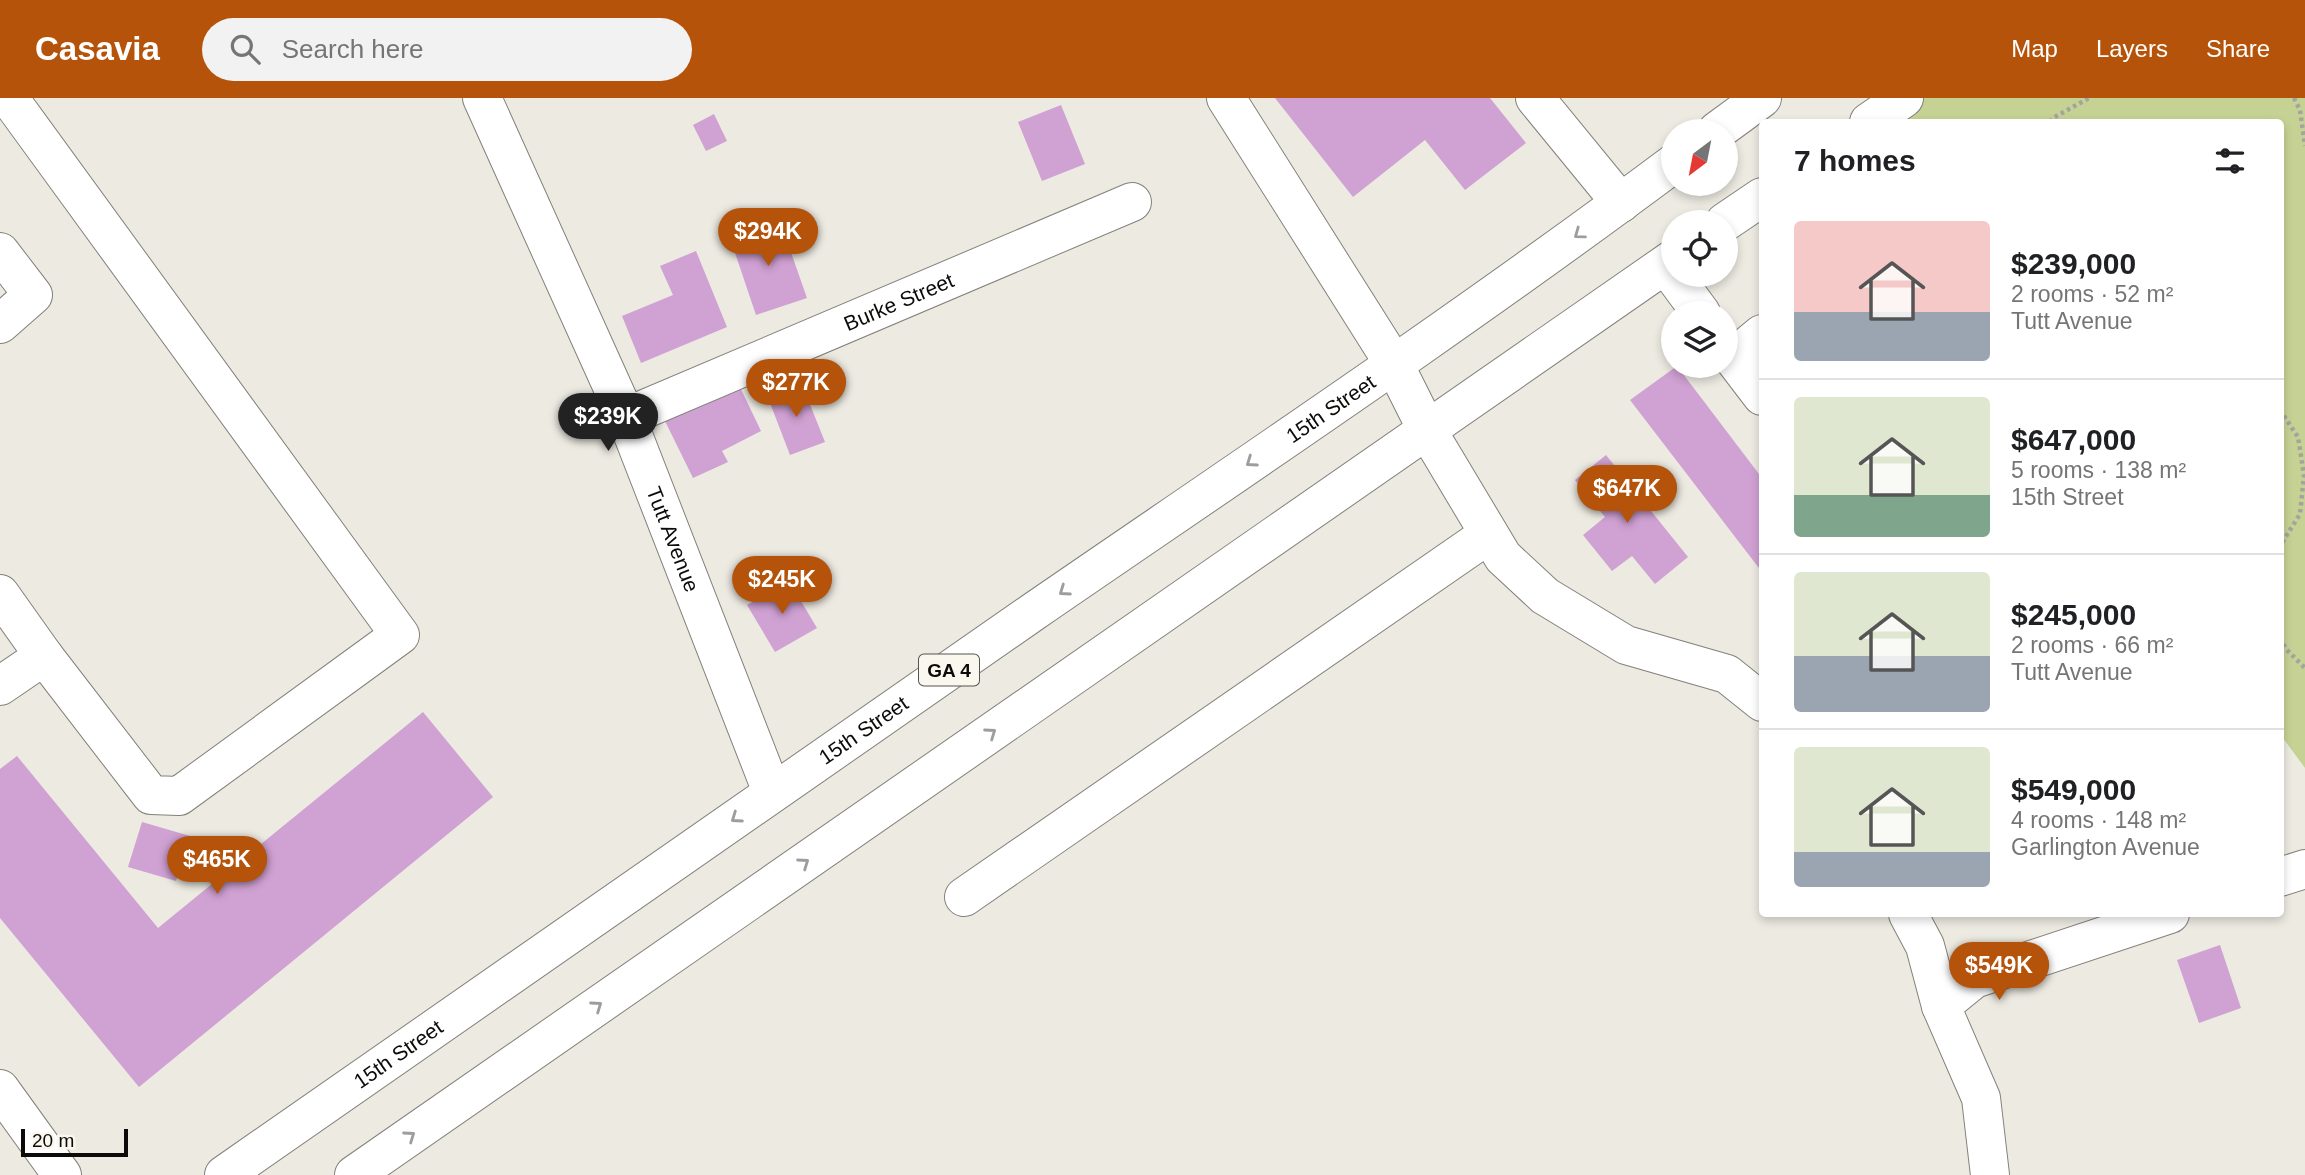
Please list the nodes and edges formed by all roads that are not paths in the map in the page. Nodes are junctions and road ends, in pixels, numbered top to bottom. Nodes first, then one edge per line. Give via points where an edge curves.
1 (9, 98) edge
2 (482, 98) edge
3 (1226, 98) edge
4 (1535, 98) edge
5 (1762, 98) edge
6 (1904, 98) edge
7 (1733, 119) edge
8 (1873, 119) edge
9 (1661, 173) edge
10 (1759, 199) edge
11 (1132, 202) dead end
12 (1621, 203) junction
13 (1738, 213) edge
14 (0, 252) edge
15 (1661, 275) edge
16 (0, 324) edge
17 (1759, 336) edge
18 (1738, 347) edge
19 (1394, 364) junction
20 (1738, 364) edge
21 (1759, 392) edge
22 (626, 417) junction
23 (1427, 430) junction
24 (1489, 534) junction
25 (0, 594) edge
26 (44, 656) junction
27 (0, 687) edge
28 (1759, 700) edge
29 (772, 792) junction
30 (2305, 869) edge
31 (2284, 876) edge
32 (964, 897) dead end
33 (1910, 917) edge
34 (2161, 917) edge
35 (1941, 1006) junction
36 (0, 1089) edge
37 (62, 1175) edge
38 (224, 1175) edge
39 (354, 1175) edge
40 (1990, 1175) edge

1 - 26 main road via 400,635 180,796 151,795
2 - 22 main road, Tutt Avenue
3 - 19 main road
4 - 12 main road
5 - 7 main road
6 - 8 main road
9 - 12 main road, 15th Street / GA 4
10 - 13 main road
11 - 22 main road, Burke Street
12 -> 19 main road, 15th Street / GA 4
14 - 16 main road via 33,295
15 - 23 main road
17 - 18 main road
19 - 23 main road
19 -> 29 main road, 15th Street / GA 4
20 - 21 main road
22 - 29 main road, Tutt Avenue
23 - 24 main road
39 -> 23 main road
24 - 28 main road via 1503,557 1545,596 1626,645 1727,674
24 - 32 main road
25 - 26 main road
26 - 27 main road
29 -> 38 main road, 15th Street / GA 4
30 - 31 main road
33 - 35 main road via 1925,946
34 - 35 main road via 1974,979
35 - 40 main road via 1981,1098
36 - 37 main road

